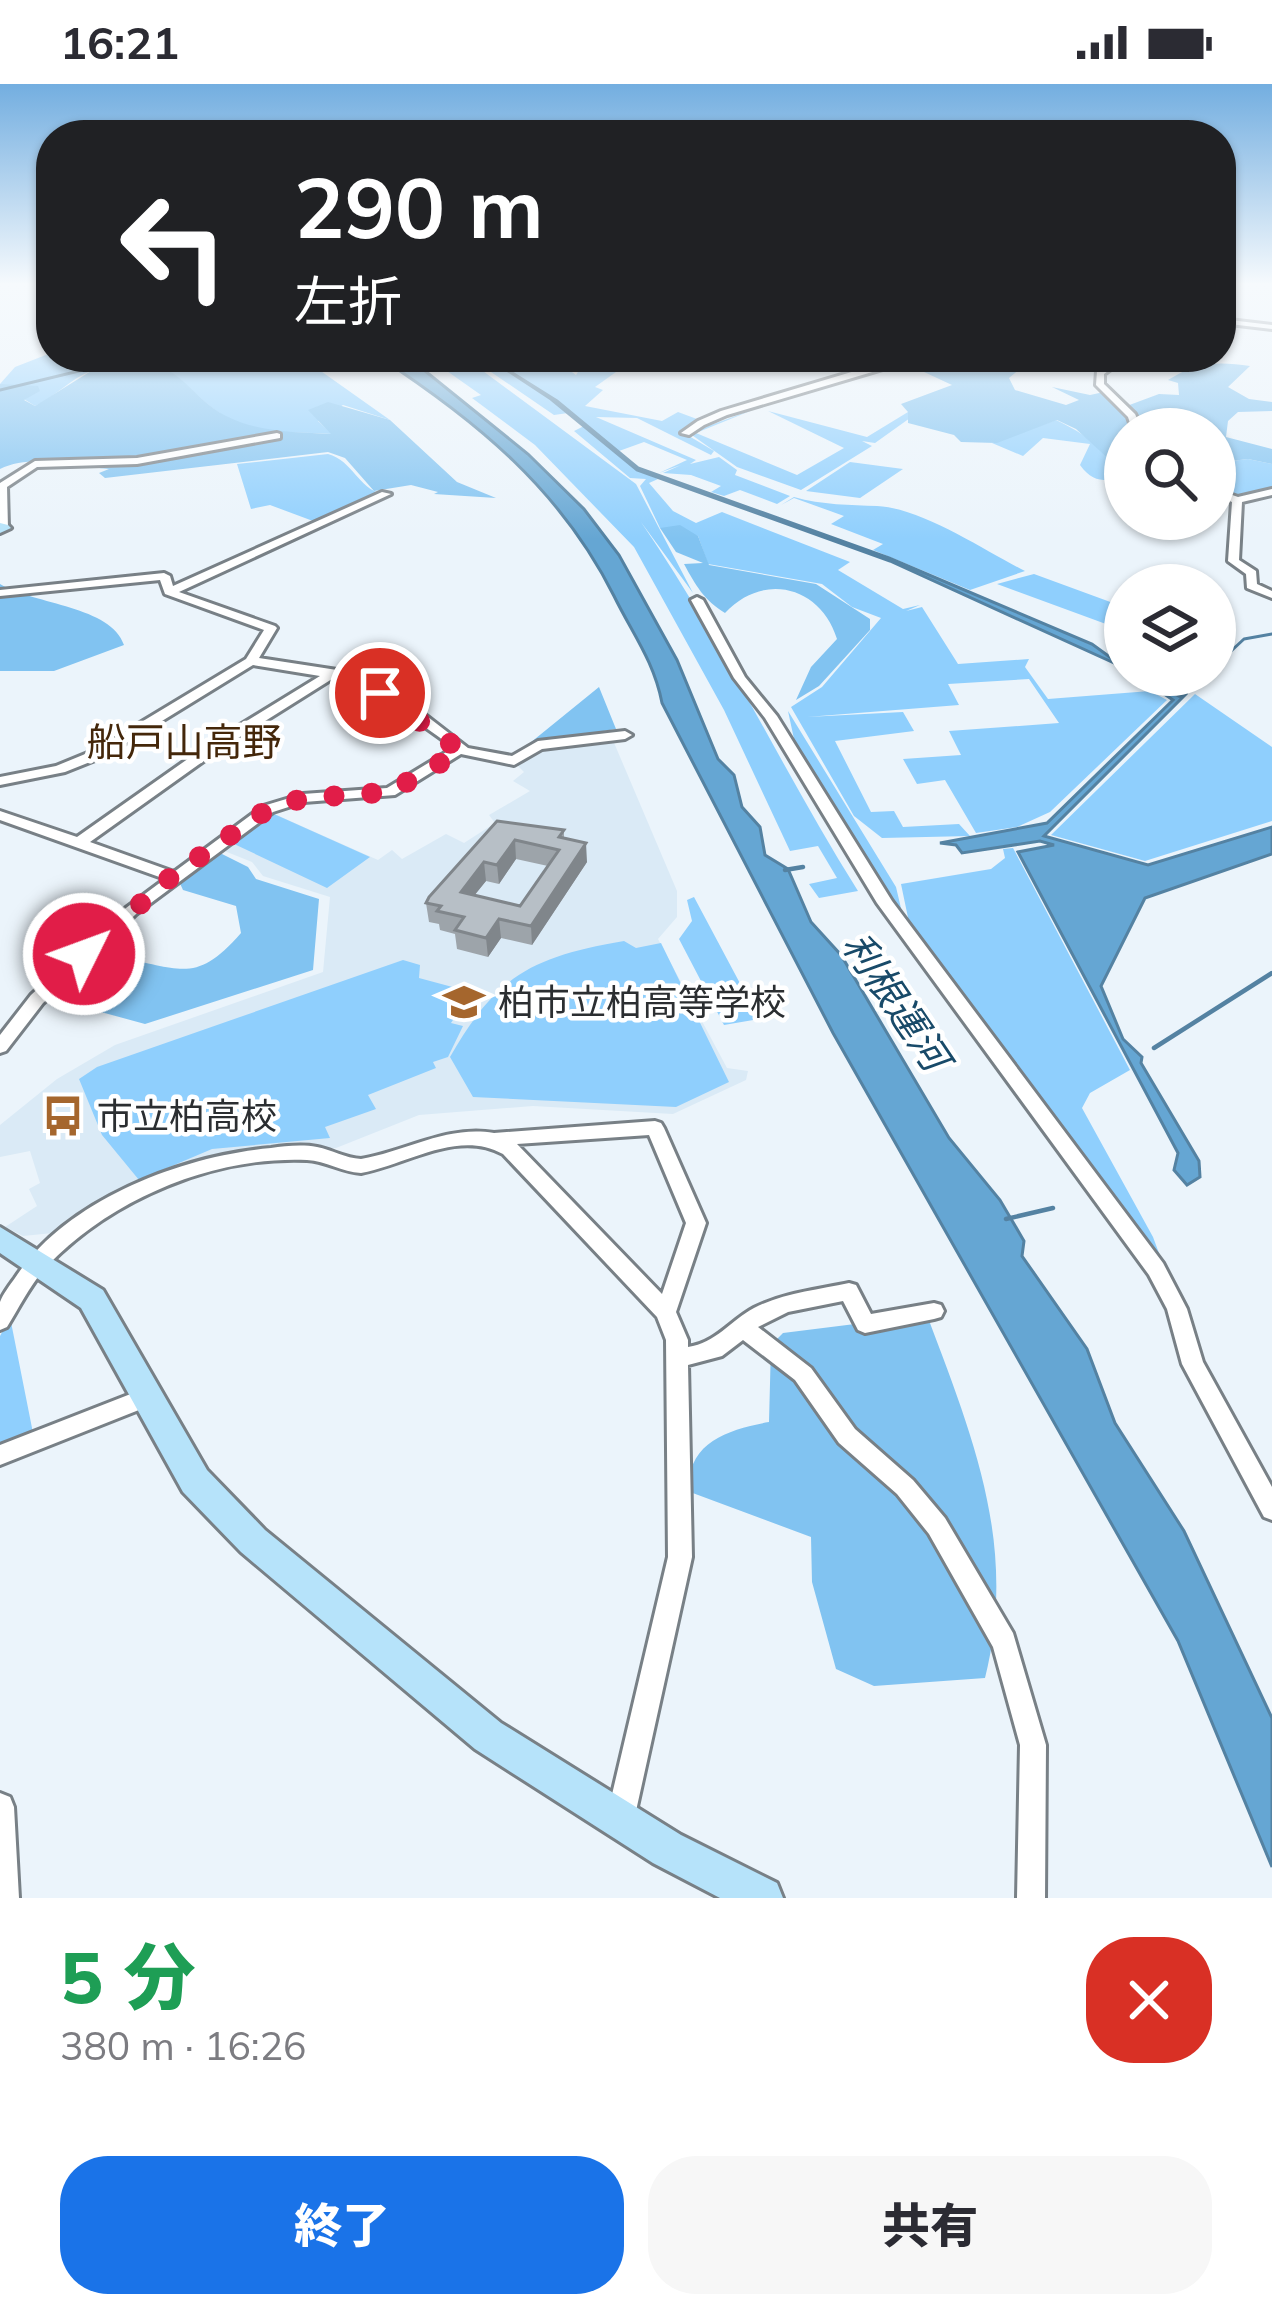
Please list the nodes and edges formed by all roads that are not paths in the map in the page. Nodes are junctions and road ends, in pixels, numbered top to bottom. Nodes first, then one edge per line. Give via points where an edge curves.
1 (865, 372) edge
2 (1103, 372) edge
3 (1123, 408) edge
4 (686, 433) dead end
5 (277, 436) dead end
6 (1272, 492) edge
7 (386, 494) dead end
8 (1237, 500) joint
9 (2, 528) edge
10 (169, 592) junction
11 (0, 593) edge
12 (1272, 595) edge
13 (697, 600) dead end
14 (251, 661) junction
15 (333, 673) junction
16 (625, 735) dead end
17 (461, 751) junction
18 (0, 781) edge
19 (0, 815) edge
20 (79, 843) junction
21 (172, 876) junction
22 (0, 1047) edge
23 (498, 1139) junction
24 (0, 1238) edge
25 (38, 1262) junction
26 (934, 1311) dead end
27 (666, 1312) junction
28 (0, 1321) edge
29 (743, 1328) junction
30 (679, 1357) junction
31 (146, 1397) junction
32 (0, 1455) edge
33 (1272, 1509) edge
34 (0, 1807) edge
35 (620, 1821) junction
36 (742, 1894) edge
37 (5, 1898) edge
38 (1031, 1898) edge

1 - 4 street
2 - 3 street via 1100,386
5 - 9 street via 137,461 35,464 2,486
6 - 8 street
7 - 10 street
8 - 12 street via 1233,561 1252,573 1251,586
10 - 11 street via 164,576
10 - 14 street via 267,624 271,631
13 - 33 street via 885,902 1156,1269 1193,1364
14 - 15 street
14 - 18 street via 89,758
15 - 17 street via 390,699
15 - 20 street
16 - 17 street via 538,746 514,761
17 - 21 street via 390,792 279,804
19 - 20 street
20 - 21 street
21 - 22 street via 58,978
23 - 25 street via 439,1143 364,1166 310,1153 213,1164 123,1200
23 - 27 street
23 - 27 street via 655,1128 697,1223
24 - 25 street
25 - 28 street
25 - 31 street via 92,1299
26 - 29 street via 865,1324 849,1291 775,1310
27 - 30 street
29 - 30 street via 720,1350
29 - 38 street via 803,1374 847,1436 905,1487 1004,1642 1033,1745
30 - 35 street via 680,1557
31 - 32 street
31 - 35 street via 195,1480 254,1540 488,1736
34 - 37 street
35 - 36 street

